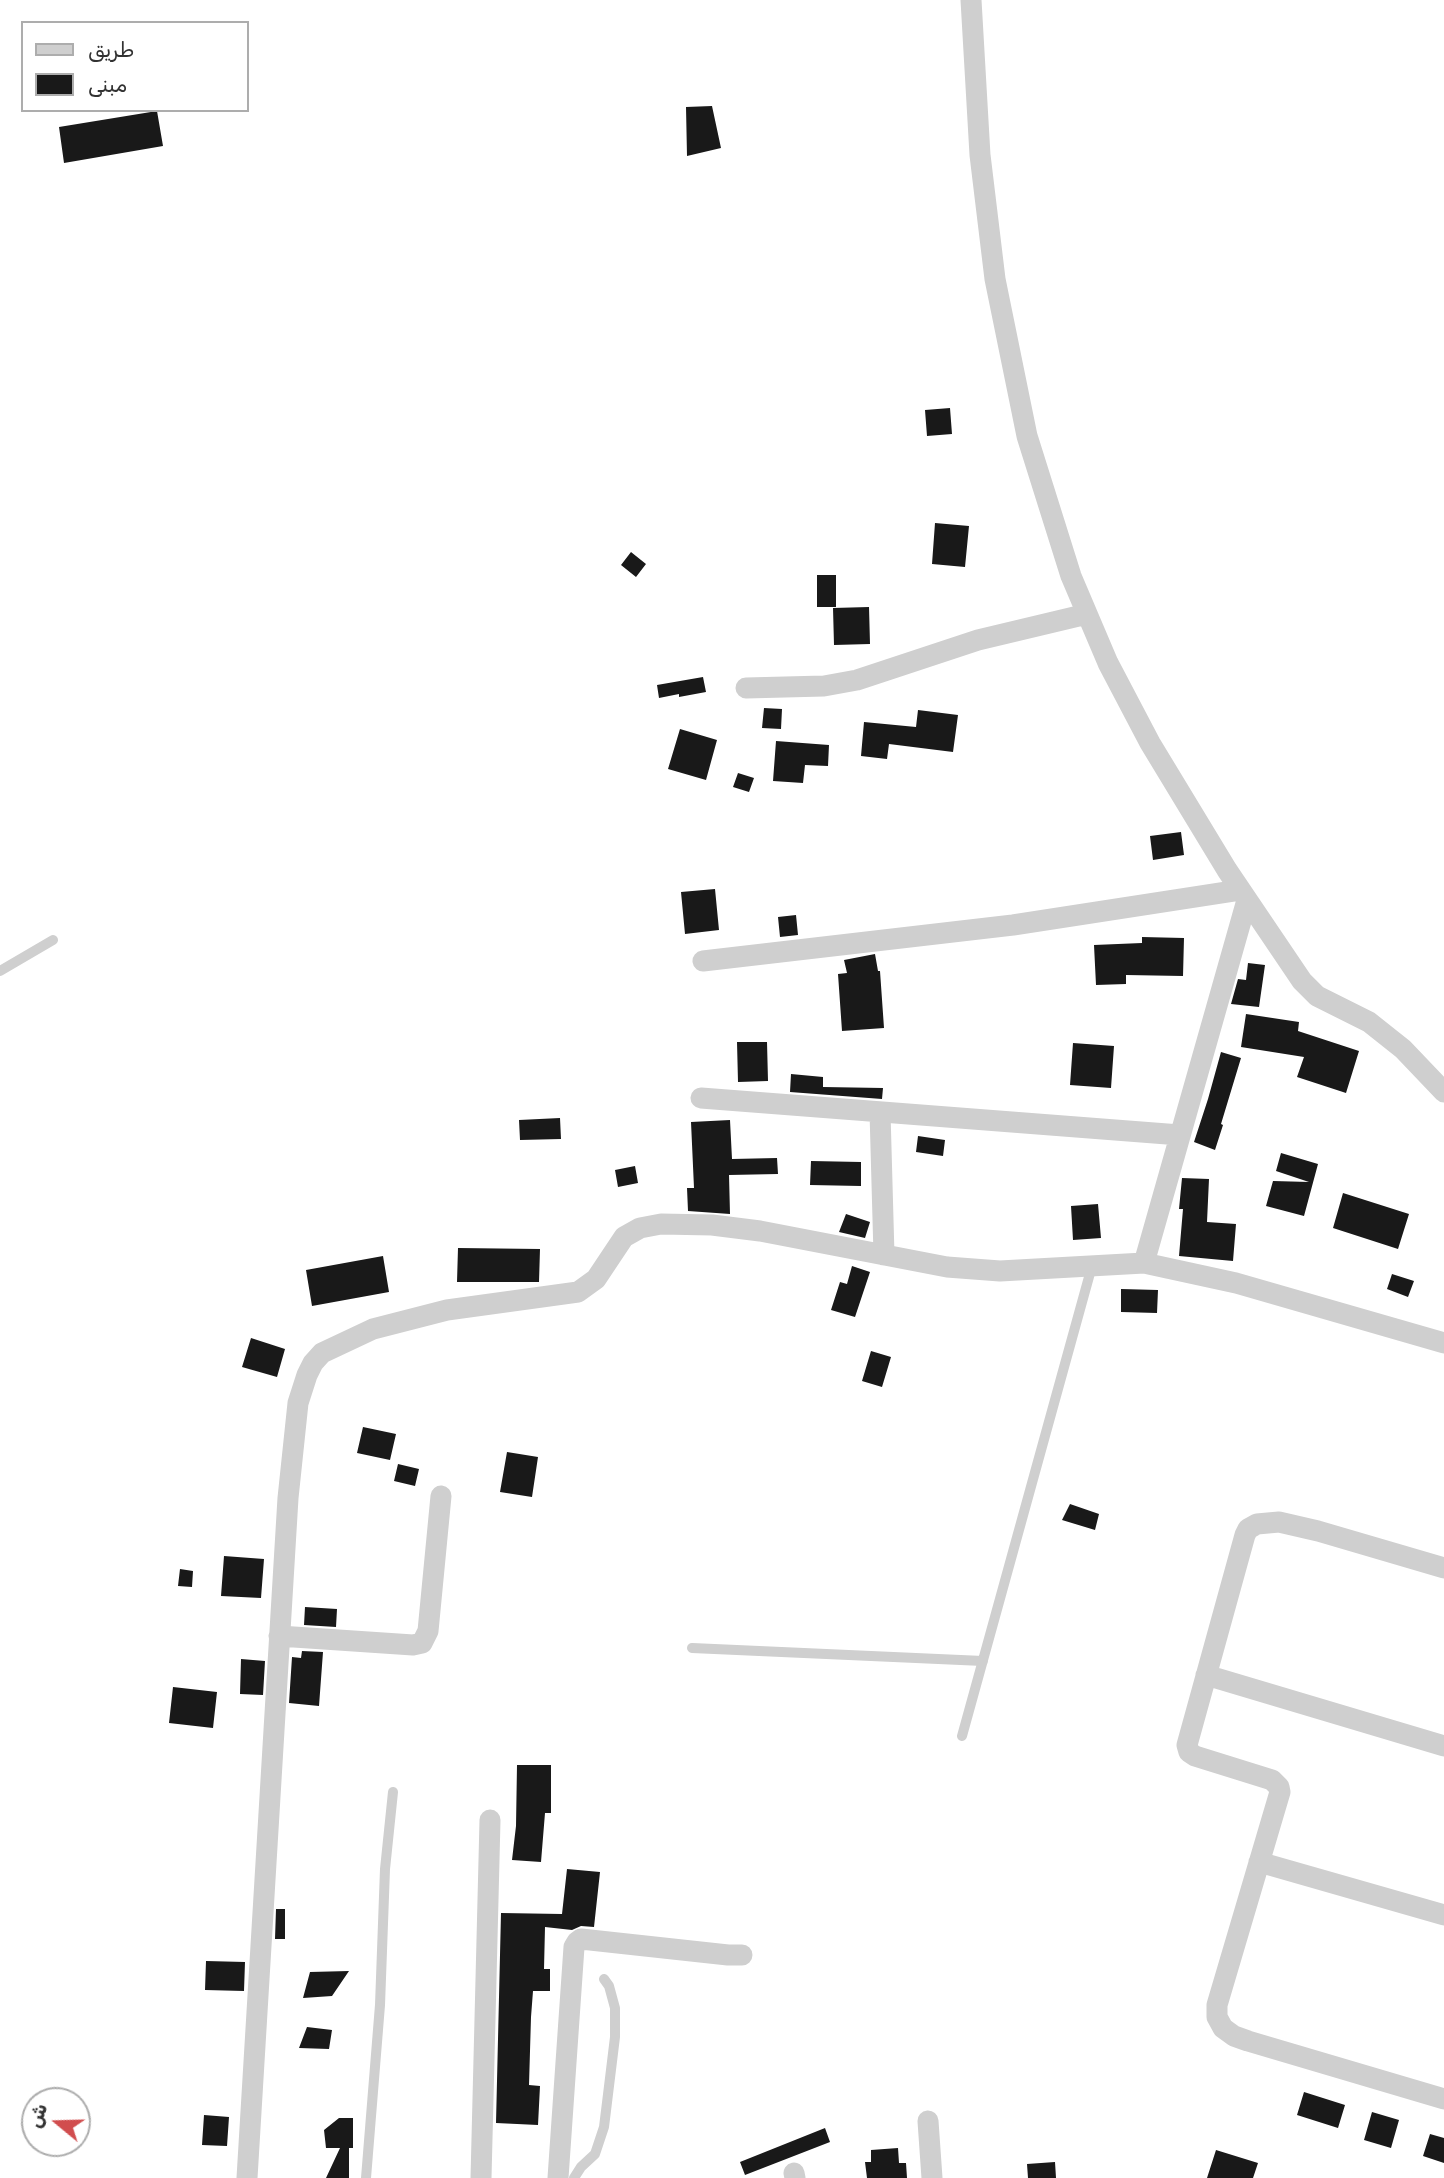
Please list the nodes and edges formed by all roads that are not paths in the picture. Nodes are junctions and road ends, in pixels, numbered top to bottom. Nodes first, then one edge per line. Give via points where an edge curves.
1 (971, 0) edge
2 (1087, 614) junction
3 (746, 688) dead end
4 (1244, 895) junction
5 (53, 940) dead end
6 (703, 961) dead end
7 (0, 971) edge
8 (1444, 1092) edge
9 (701, 1098) dead end
10 (880, 1112) junction
11 (1180, 1135) junction
12 (884, 1255) junction
13 (1144, 1263) junction
14 (1092, 1266) junction
15 (1444, 1342) edge
16 (441, 1496) dead end
17 (1444, 1568) edge
18 (279, 1636) junction
19 (692, 1648) dead end
20 (983, 1661) junction
21 (1206, 1675) junction
22 (962, 1736) dead end
23 (1444, 1746) edge
24 (393, 1792) dead end
25 (490, 1819) dead end
26 (1259, 1861) junction
27 (1444, 1915) edge
28 (742, 1955) dead end
29 (604, 1979) dead end
30 (1444, 2099) edge
31 (928, 2121) dead end
32 (247, 2178) edge
33 (366, 2178) edge
34 (481, 2178) edge
35 (558, 2178) edge
36 (574, 2178) edge
37 (932, 2178) edge

1 - 2 street via 980,155 995,279 1027,436
2 - 3 street via 978,640 858,680 824,686
2 - 4 street via 1150,743
4 - 6 street
4 - 8 street via 1317,996 1369,1022
4 - 11 street
5 - 7 lane
9 - 10 street
10 - 11 street
10 - 12 street
11 - 13 street
12 - 14 street via 1000,1271
12 - 18 street via 761,1231 662,1224 624,1237 596,1279 578,1293 447,1310 373,1329 322,1353 307,1375 298,1403
13 - 14 street
13 - 15 street via 1236,1283
14 - 20 lane
16 - 18 street via 428,1632 422,1643
17 - 21 street via 1318,1531 1279,1522 1257,1524 1245,1535
18 - 32 street
19 - 20 lane
20 - 22 lane
21 - 23 street
21 - 26 street via 1188,1739 1189,1752 1272,1780 1279,1787
24 - 33 lane
25 - 34 street
26 - 27 street
26 - 30 street via 1217,2005 1223,2028 1248,2041
28 - 35 street via 577,1942
29 - 36 lane via 615,2008 615,2037 604,2127 599,2148
31 - 37 street

